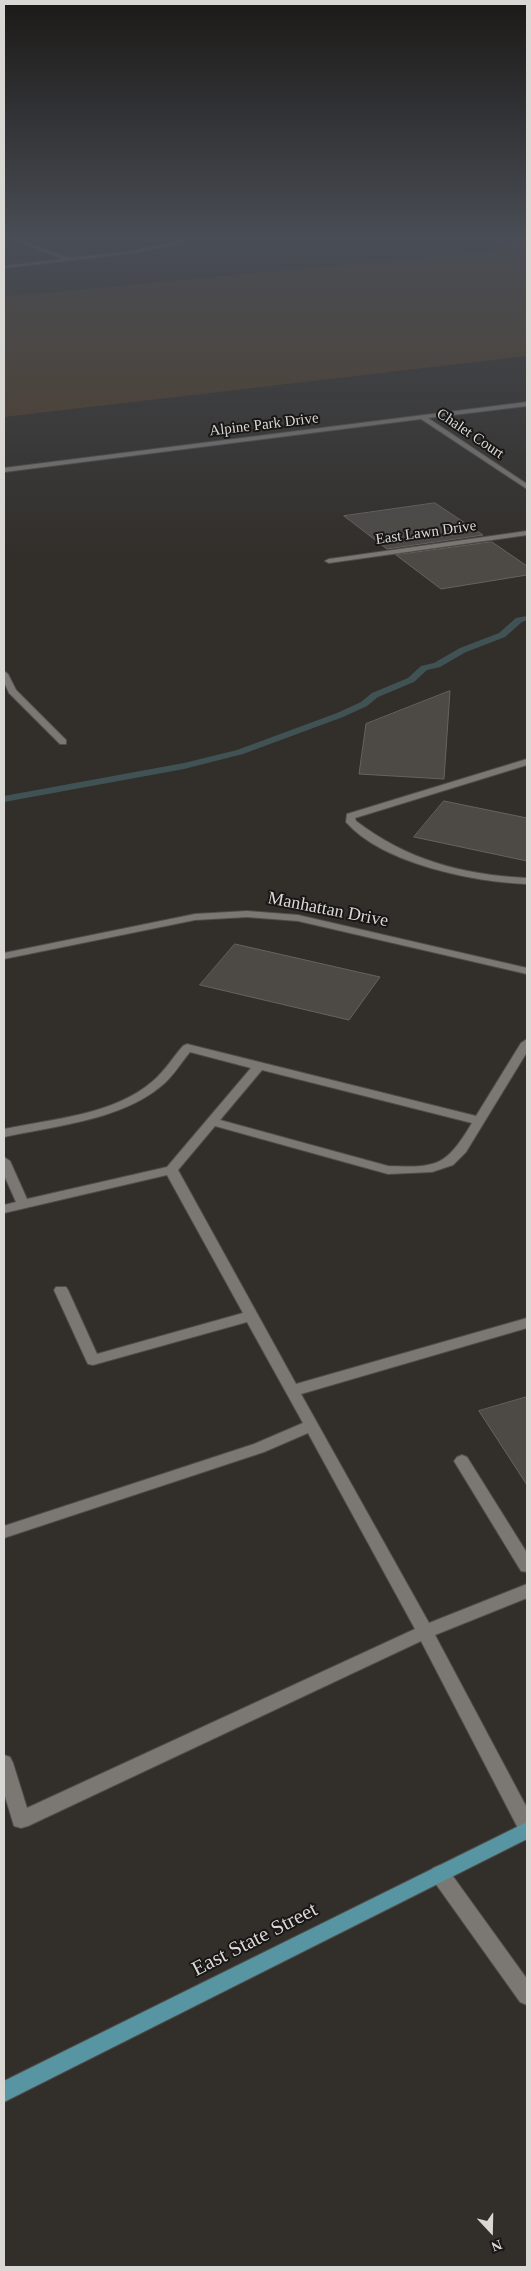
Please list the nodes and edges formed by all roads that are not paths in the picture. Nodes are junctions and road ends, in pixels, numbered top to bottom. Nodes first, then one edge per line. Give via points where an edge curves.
1 (527, 404) edge
2 (423, 418) junction
3 (4, 470) edge
4 (527, 487) edge
5 (527, 533) edge
6 (330, 561) dead end
7 (4, 674) edge
8 (8, 692) edge
9 (63, 742) dead end
10 (527, 762) edge
11 (527, 881) edge
12 (4, 956) edge
13 (527, 971) edge
14 (527, 1043) edge
15 (260, 1066) junction
16 (479, 1121) junction
17 (214, 1122) junction
18 (4, 1133) edge
19 (4, 1161) edge
20 (171, 1170) junction
21 (23, 1204) junction
22 (4, 1209) edge
23 (61, 1290) dead end
24 (251, 1316) junction
25 (527, 1323) edge
26 (292, 1391) junction
27 (310, 1426) junction
28 (462, 1460) dead end
29 (4, 1532) edge
30 (527, 1566) edge
31 (527, 1591) edge
32 (425, 1632) junction
33 (4, 1763) edge
34 (527, 1826) edge
35 (527, 1830) edge
36 (440, 1874) junction
37 (527, 1995) edge
38 (4, 2092) edge

1 - 2 street, Alpine Park Drive
2 - 3 street, Alpine Park Drive
2 - 4 street, Chalet Court
5 - 6 street, East Lawn Drive
7 - 8 street
8 - 9 street
10 - 11 street via 350,816 351,822 364,833 418,861 456,873
12 - 13 street, Manhattan Drive via 196,918 248,914 298,918
14 - 16 street
15 - 16 street
15 - 17 street
15 - 18 street via 186,1048 157,1084 139,1097 112,1107
16 - 17 street via 455,1157 438,1166 416,1170 388,1170
17 - 20 street
19 - 21 street
20 - 21 street
20 - 24 street
21 - 22 street
23 - 24 street via 93,1360
24 - 26 street
25 - 26 street
26 - 27 street
27 - 29 street via 259,1448
27 - 32 street
28 - 30 street
31 - 32 street
32 - 33 street via 21,1820
32 - 34 street
35 - 36 main road, East State Street
36 - 37 street
36 - 38 main road, East State Street

